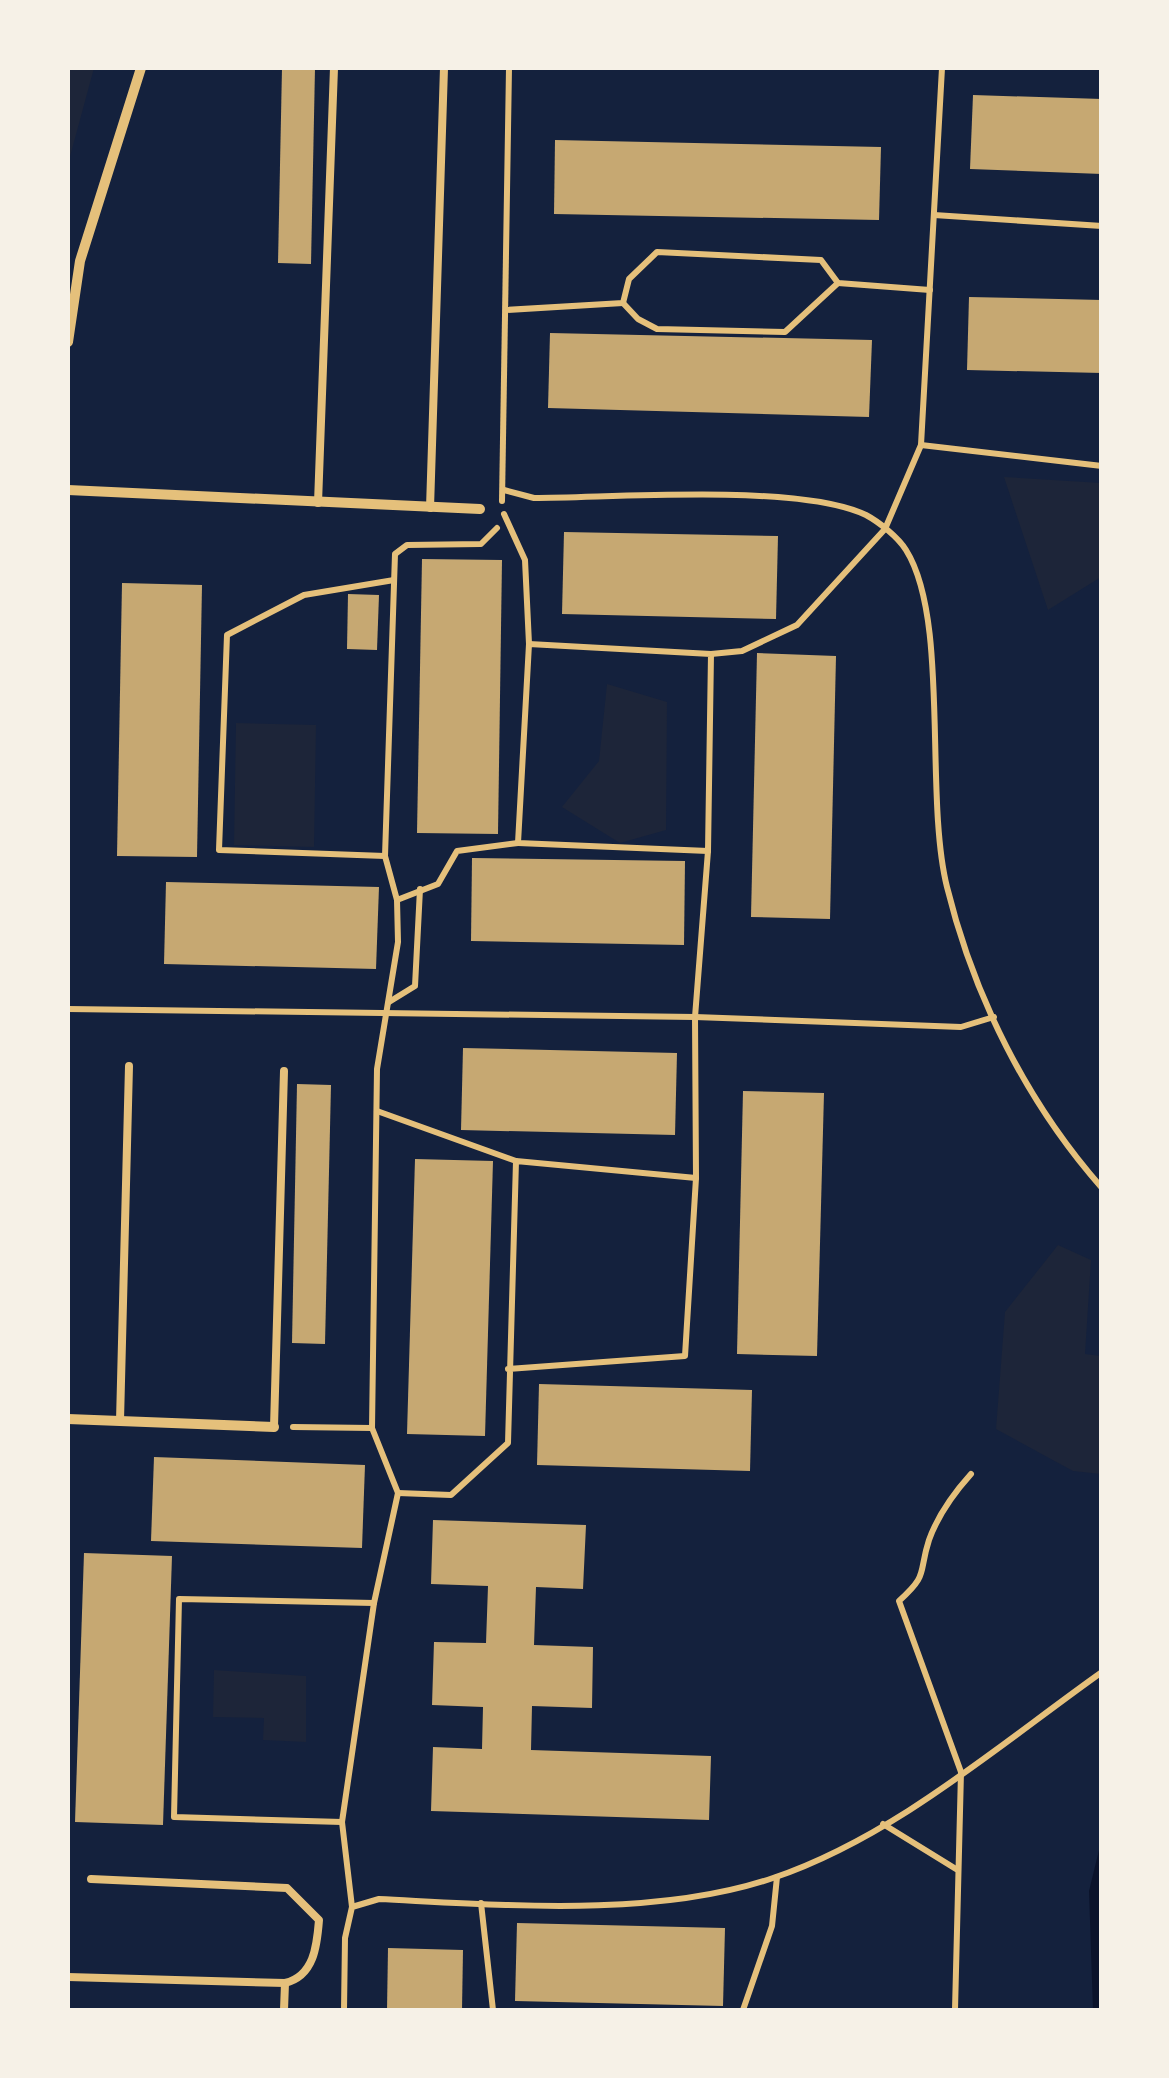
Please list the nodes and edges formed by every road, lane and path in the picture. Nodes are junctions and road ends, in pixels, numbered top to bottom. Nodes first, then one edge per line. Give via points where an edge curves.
1 (141, 68) edge
2 (334, 68) edge
3 (444, 68) edge
4 (509, 68) edge
5 (942, 68) edge
6 (934, 215) junction
7 (1102, 226) edge
8 (838, 283) junction
9 (930, 290) junction
10 (623, 302) junction
11 (506, 310) junction
12 (68, 342) edge
13 (921, 445) junction
14 (1102, 466) edge
15 (68, 490) edge
16 (318, 504) junction
17 (430, 508) junction
18 (480, 508) dead end
19 (885, 529) junction
20 (395, 580) junction
21 (528, 644) junction
22 (711, 654) junction
23 (518, 843) junction
24 (708, 850) junction
25 (385, 856) junction
26 (420, 889) junction
27 (398, 900) junction
28 (389, 1002) junction
29 (68, 1009) edge
30 (384, 1012) junction
31 (695, 1017) junction
32 (994, 1018) junction
33 (129, 1066) dead end
34 (284, 1071) dead end
35 (377, 1111) junction
36 (516, 1160) junction
37 (696, 1178) junction
38 (1102, 1188) edge
39 (508, 1368) junction
40 (68, 1420) edge
41 (120, 1421) junction
42 (274, 1426) junction
43 (372, 1428) junction
44 (971, 1474) dead end
45 (398, 1494) junction
46 (374, 1603) junction
47 (1102, 1672) edge
48 (961, 1772) junction
49 (342, 1822) junction
50 (883, 1824) junction
51 (957, 1870) junction
52 (777, 1877) junction
53 (91, 1879) dead end
54 (481, 1903) junction
55 (352, 1907) junction
56 (68, 1977) edge
57 (285, 1983) junction
58 (284, 2010) edge
59 (344, 2010) edge
60 (492, 2010) edge
61 (743, 2010) edge
62 (955, 2010) edge

1 - 12 street via 80,261
2 - 16 lane
3 - 17 lane
4 - 11 path
5 - 6 path
6 - 7 path
6 - 9 path
8 - 9 path
8 - 10 path via 786,332 657,328
8 - 10 path via 821,260 657,252 629,279
9 - 13 path
10 - 11 path
11 - 19 path via 504,490 534,498 822,502
13 - 14 path
13 - 19 path
15 - 16 street
16 - 17 street
17 - 18 street
19 - 22 path via 797,625 742,651
19 - 32 path via 906,549 925,607 934,810 943,866
20 - 21 path via 399,548 488,542 501,509 525,560
20 - 25 path
20 - 25 path via 304,595 228,635 222,792 220,850
21 - 22 path
21 - 23 path
22 - 24 path
23 - 24 path
23 - 26 path via 457,851 438,884
24 - 31 path
25 - 27 path
26 - 27 path
26 - 28 path via 415,986
27 - 28 path
28 - 30 path
29 - 30 path
30 - 31 path
30 - 35 path
31 - 32 path via 961,1027
31 - 37 path
32 - 38 path via 1066,1148
33 - 41 lane
34 - 42 lane
35 - 36 path
35 - 43 path
36 - 37 path
36 - 39 path
37 - 39 path via 685,1356
39 - 45 path via 508,1443 451,1494
40 - 41 street
41 - 42 street
42 - 43 path
43 - 45 path
44 - 48 path via 950,1498 929,1541 922,1581 900,1601
45 - 46 path
46 - 49 path
46 - 49 path via 179,1598 174,1816
47 - 48 path
48 - 50 path
48 - 51 path
49 - 55 path
50 - 51 path
50 - 52 path
51 - 62 path
52 - 54 path via 717,1893 647,1900
52 - 61 path via 772,1926
53 - 57 lane via 287,1888 319,1920 309,1967
54 - 55 path via 380,1899
54 - 60 path
55 - 59 path
56 - 57 lane
57 - 58 lane

